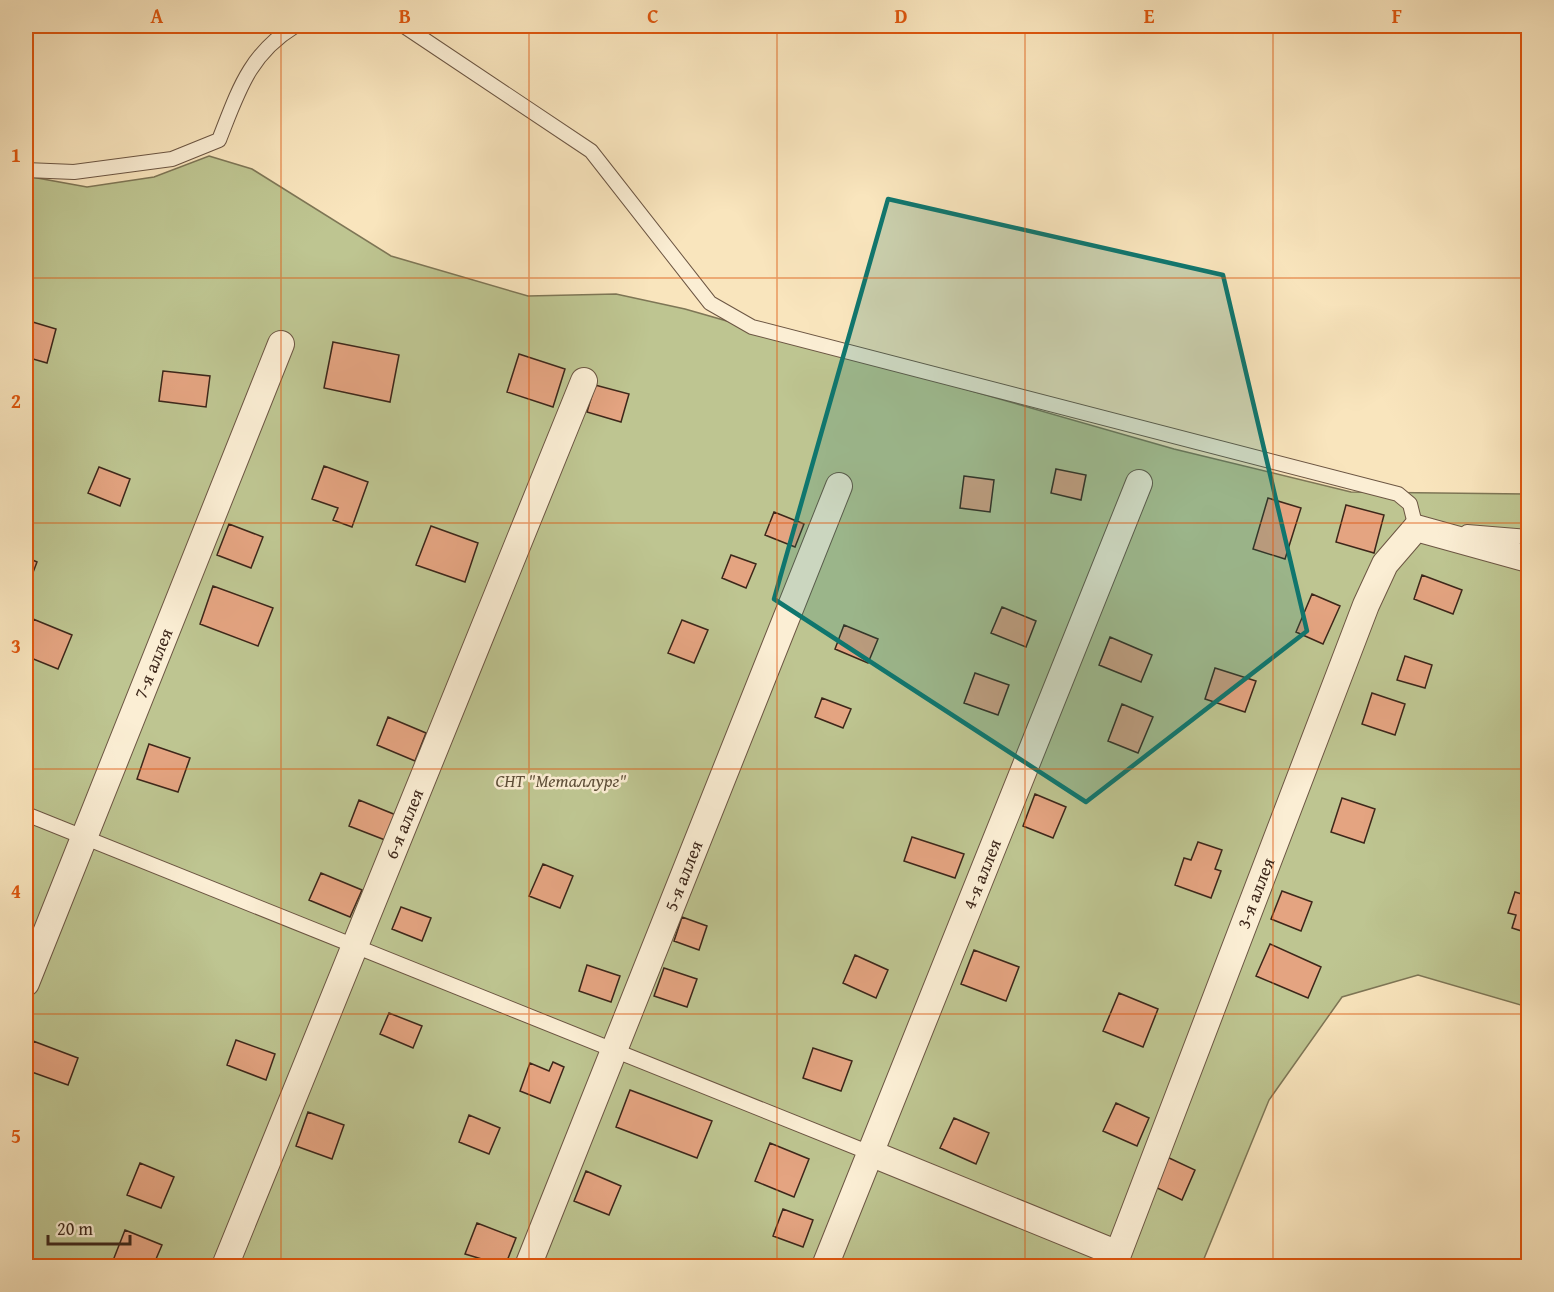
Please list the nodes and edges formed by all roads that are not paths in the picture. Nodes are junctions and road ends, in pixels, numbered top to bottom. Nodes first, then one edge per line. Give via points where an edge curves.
1 (295, 26) edge
2 (404, 26) edge
3 (26, 170) edge
4 (281, 344) dead end
5 (584, 381) dead end
6 (1139, 483) dead end
7 (839, 486) dead end
8 (1416, 528) junction
9 (1528, 537) edge
10 (1528, 559) edge
11 (26, 814) edge
12 (84, 838) junction
13 (355, 947) junction
14 (26, 983) edge
15 (614, 1051) junction
16 (870, 1153) junction
17 (1115, 1260) edge
18 (225, 1266) edge
19 (528, 1266) edge
20 (825, 1266) edge

1 - 3 lane via 278,36 246,73 219,140 172,159 74,172
2 - 8 lane via 591,151 710,303 752,327 1398,494 1410,504
4 - 12 street, 7-я аллея
5 - 13 street, 6-я аллея
6 - 16 street, 4-я аллея
7 - 15 street, 5-я аллея
8 - 9 lane
8 - 10 street
8 - 17 street, 3-я аллея via 1385,564 1366,605
11 - 12 lane
12 - 13 lane
12 - 14 street, 7-я аллея
13 - 15 lane
13 - 18 street, 6-я аллея
15 - 16 lane
15 - 19 street, 5-я аллея
16 - 17 street
16 - 20 street, 4-я аллея

